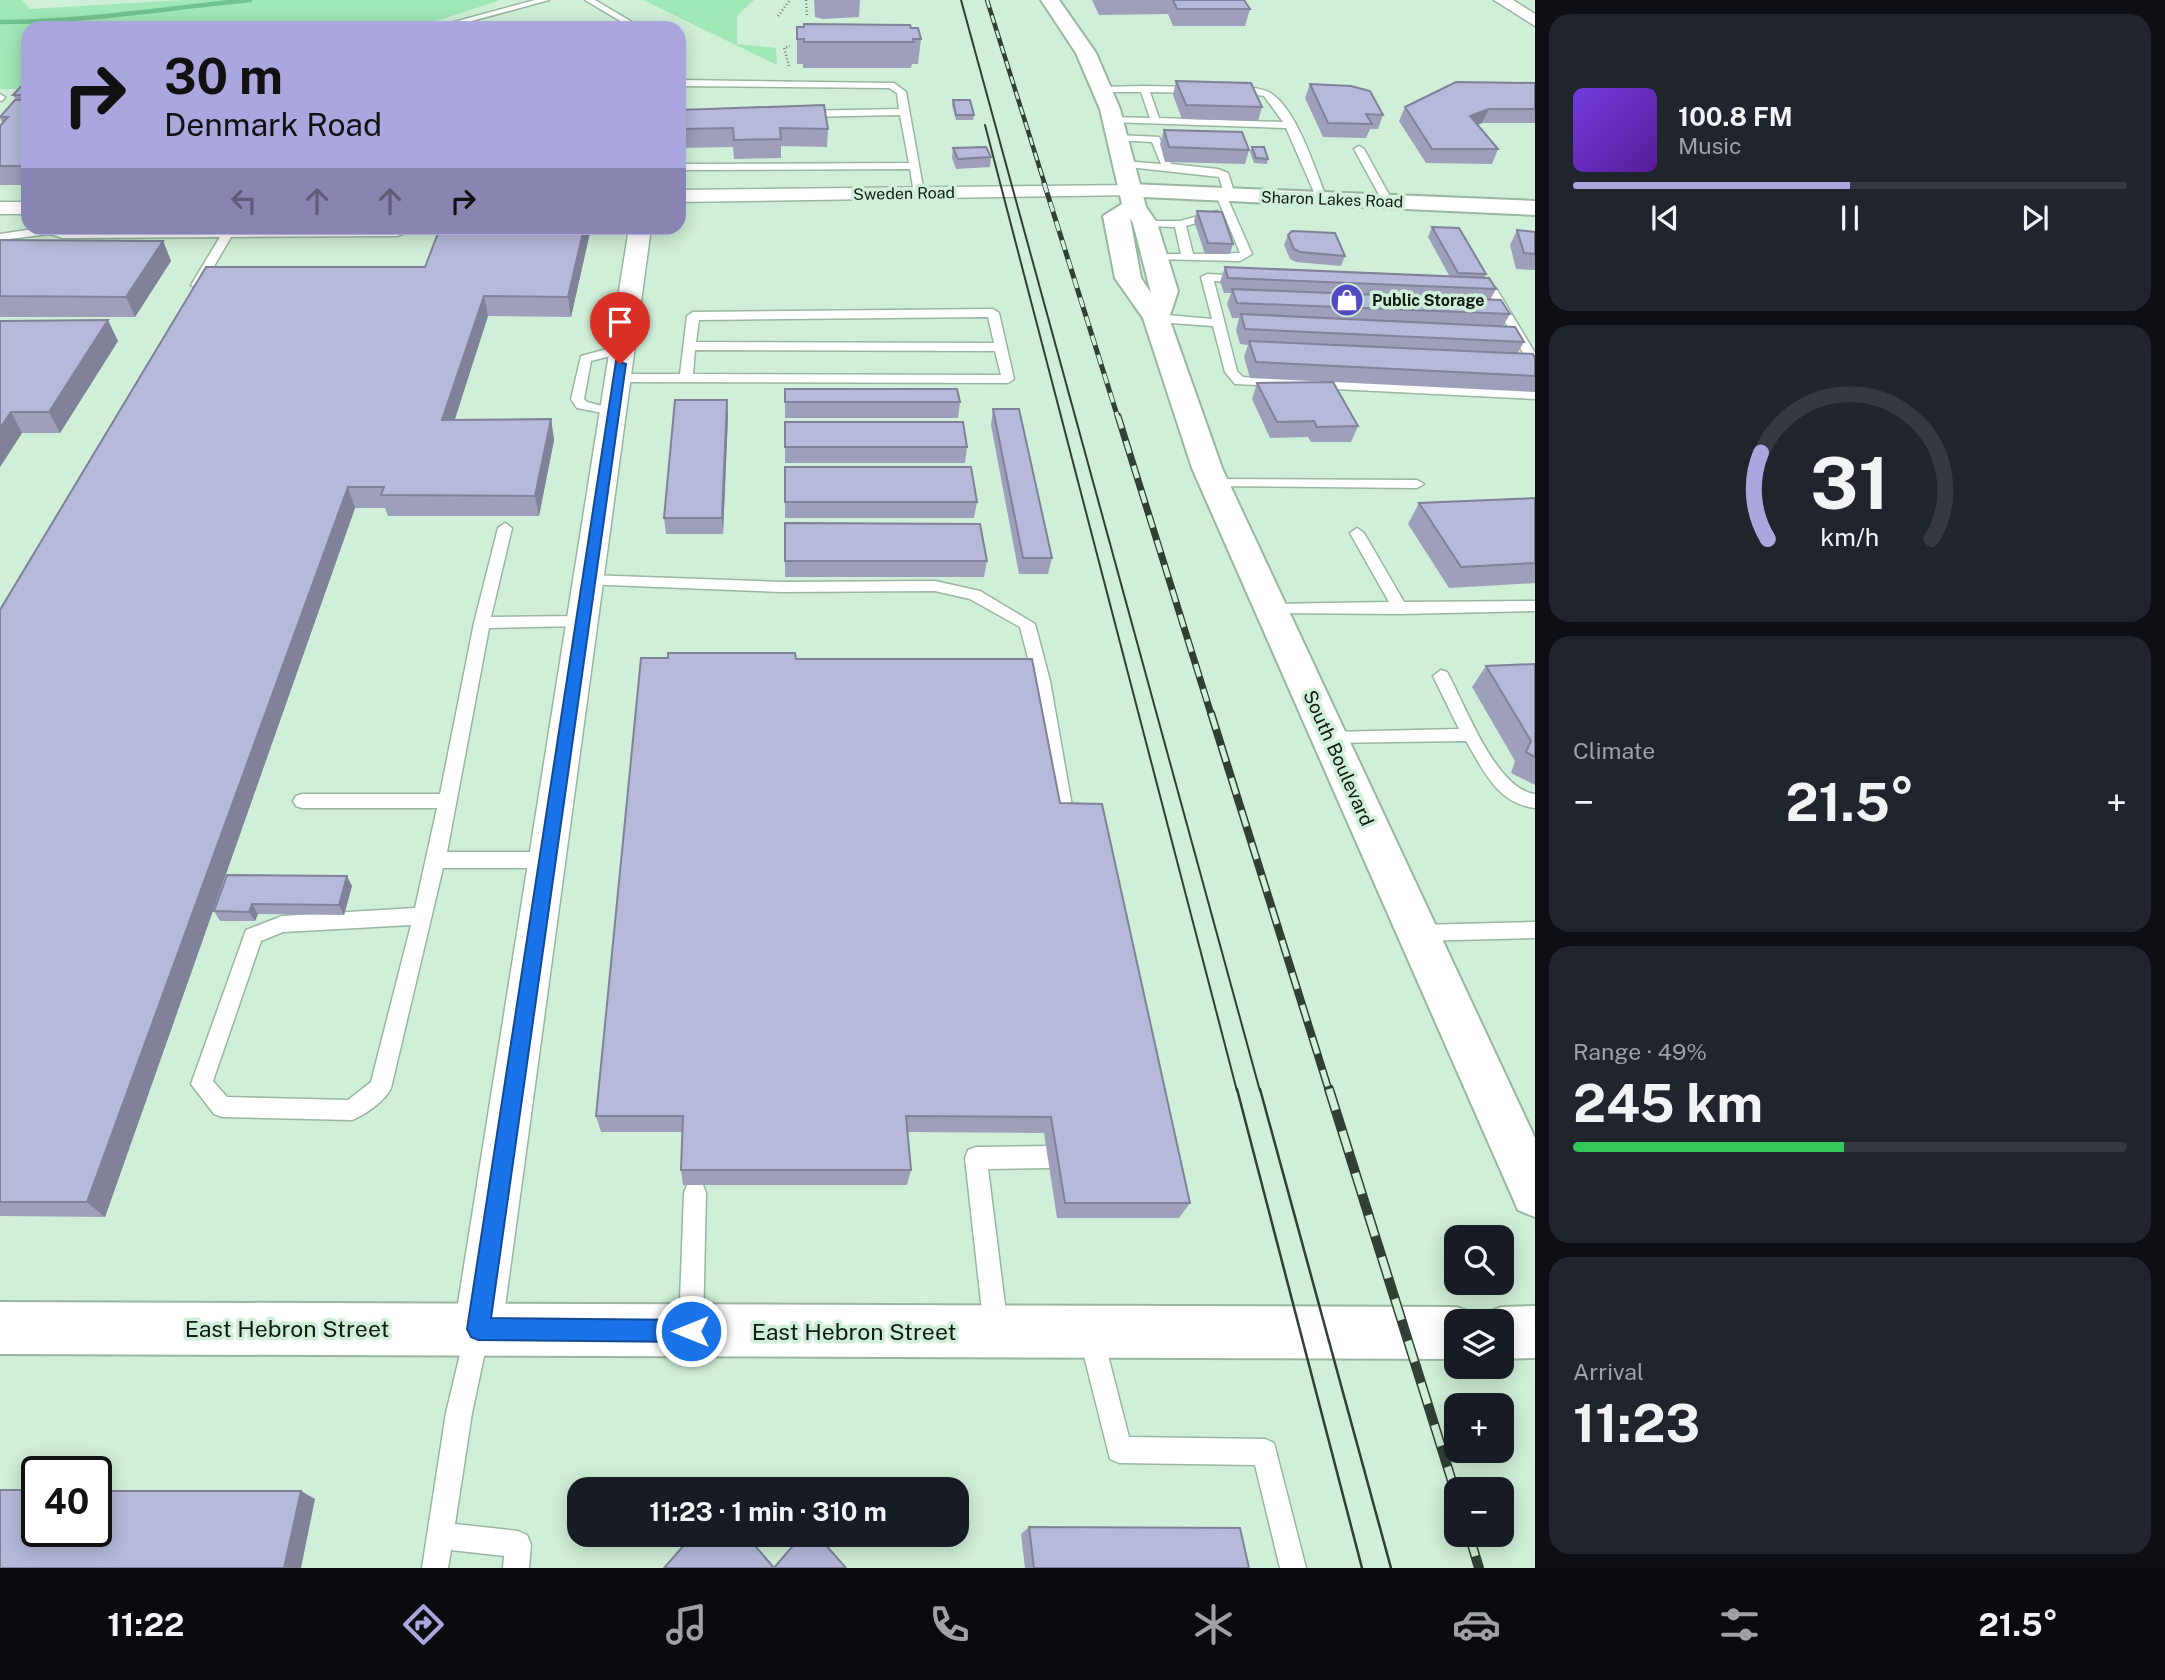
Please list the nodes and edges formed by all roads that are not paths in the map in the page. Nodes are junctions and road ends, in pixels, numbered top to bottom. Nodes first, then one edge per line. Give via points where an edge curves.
1 (545, 0) edge
2 (589, 0) edge
3 (1050, 0) edge
4 (1502, 0) edge
5 (463, 21) edge
6 (626, 21) edge
7 (1535, 21) edge
8 (686, 83) edge
9 (1102, 89) junction
10 (1144, 89) junction
11 (1207, 90) edge
12 (1219, 90) edge
13 (905, 112) junction
14 (782, 114) edge
15 (1156, 122) junction
16 (1288, 125) junction
17 (1116, 129) junction
18 (1359, 149) dead end
19 (1124, 163) junction
20 (916, 166) junction
21 (686, 167) edge
22 (1167, 167) junction
23 (1180, 169) junction
24 (919, 193) junction
25 (1187, 193) junction
26 (686, 196) edge
27 (1322, 199) junction
28 (1227, 201) junction
29 (1388, 202) junction
30 (1136, 207) junction
31 (0, 208) edge
32 (21, 208) edge
33 (1535, 208) edge
34 (1180, 224) junction
35 (21, 233) edge
36 (226, 235) edge
37 (639, 235) edge
38 (0, 237) edge
39 (1155, 257) junction
40 (1188, 258) junction
41 (1485, 278) edge
42 (1257, 280) edge
43 (1464, 288) edge
44 (1492, 290) junction
45 (193, 292) edge
46 (1156, 318) junction
47 (1220, 323) junction
48 (690, 346) junction
49 (1001, 348) junction
50 (1535, 363) edge
51 (620, 364) junction
52 (686, 379) junction
53 (1535, 395) edge
54 (1214, 483) junction
55 (1417, 484) dead end
56 (505, 528) dead end
57 (1357, 533) dead end
58 (588, 580) junction
59 (1535, 606) edge
60 (1272, 609) junction
61 (1400, 609) junction
62 (582, 621) junction
63 (482, 623) junction
64 (1441, 676) dead end
65 (1471, 734) junction
66 (1330, 738) junction
67 (302, 801) dead end
68 (448, 801) junction
69 (1535, 801) edge
70 (1066, 823) edge
71 (436, 860) junction
72 (547, 860) junction
73 (422, 916) junction
74 (1535, 930) edge
75 (1418, 933) junction
76 (1049, 1157) dead end
77 (695, 1192) edge
78 (1535, 1193) edge
79 (0, 1328) edge
80 (478, 1329) junction
81 (691, 1331) junction
82 (997, 1332) junction
83 (1090, 1332) junction
84 (1535, 1332) edge
85 (1444, 1333) edge
86 (1514, 1333) edge
87 (440, 1536) junction
88 (435, 1568) edge
89 (516, 1568) edge
90 (1293, 1568) edge

1 - 5 lane
2 - 6 lane
3 - 9 main road via 1086,53
4 - 7 street
8 - 13 lane via 891,85 901,92
9 - 10 lane
9 - 17 main road
10 - 11 lane
10 - 15 lane
12 - 16 lane via 1267,94
13 - 14 lane
13 - 20 lane
15 - 16 lane
15 - 17 lane
16 - 27 lane
17 - 19 main road
17 - 22 lane via 1156,139
18 - 29 lane
19 - 22 lane
19 - 30 main road
20 - 21 lane
20 - 24 lane
22 - 23 lane
23 - 25 lane
23 - 28 lane via 1224,175
24 - 26 street, Sweden Road
24 - 30 street, Sweden Road
25 - 28 main road, Sharon Lakes Road
25 - 30 main road, Sharon Lakes Road
27 - 28 main road, Sharon Lakes Road
27 - 29 main road, Sharon Lakes Road
28 - 34 lane
28 - 40 lane via 1245,254 1240,258
29 - 33 main road, Sharon Lakes Road
30 - 34 lane
30 - 39 main road
30 - 46 main road, South Boulevard via 1115,216 1128,278
31 - 32 street
34 - 40 lane
35 - 38 lane
36 - 45 lane
37 - 51 street
39 - 40 lane
39 - 46 main road via 1165,291
41 - 44 lane
42 - 47 lane via 1207,278
43 - 44 lane
44 - 50 lane
46 - 47 lane
46 - 54 main road, South Boulevard
47 - 53 lane via 1231,372 1239,381
48 - 49 lane
48 - 49 lane via 694,316 993,313
48 - 52 lane
49 - 52 lane via 1009,379
51 - 52 lane
51 - 58 street
54 - 55 lane
54 - 60 main road, South Boulevard
56 - 63 lane
57 - 61 lane
58 - 62 street
58 - 70 lane via 782,587 935,586 975,595 1027,624 1042,681
59 - 61 lane
60 - 61 lane
60 - 66 main road, South Boulevard
62 - 63 lane
62 - 72 street
63 - 68 lane
64 - 65 lane
65 - 66 lane
65 - 69 lane via 1506,790
66 - 75 main road, South Boulevard
67 - 68 lane
68 - 71 lane
71 - 72 lane
71 - 73 lane
72 - 80 street
73 - 73 lane via 380,1088 352,1110 222,1107 202,1084 253,936 282,924
74 - 75 lane
75 - 78 main road, South Boulevard
76 - 82 lane via 976,1158
77 - 81 lane
79 - 80 main road, East Hebron Street
80 - 81 main road, East Hebron Street
80 - 87 lane via 459,1413
81 - 82 main road, East Hebron Street
82 - 83 main road, East Hebron Street
83 - 85 main road, East Hebron Street
83 - 90 lane via 1119,1450 1265,1452
84 - 86 main road
87 - 88 lane
87 - 89 lane via 518,1544

